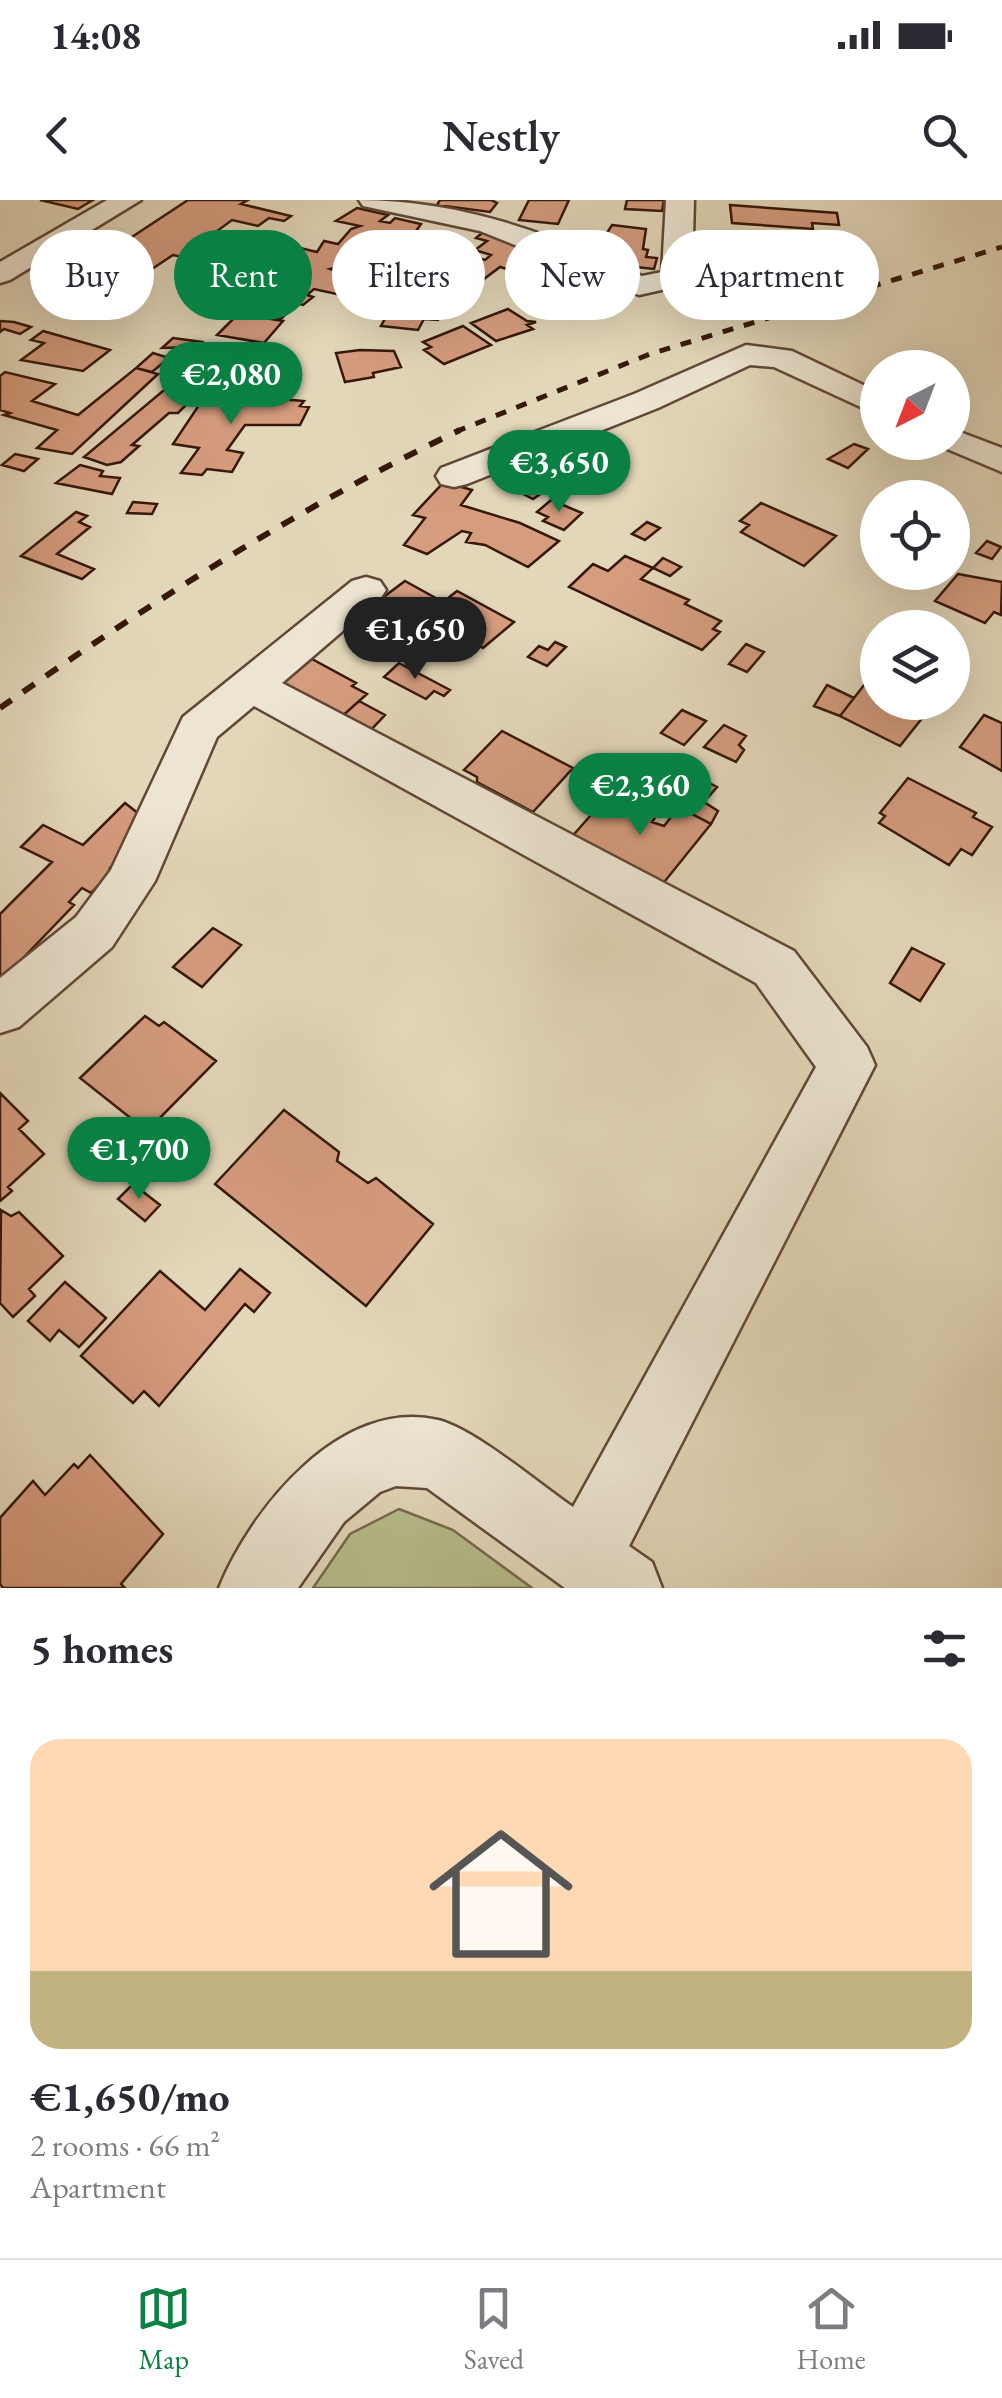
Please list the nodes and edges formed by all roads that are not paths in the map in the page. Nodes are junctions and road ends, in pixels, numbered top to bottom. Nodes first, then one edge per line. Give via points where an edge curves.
1 (127, 200) edge
2 (373, 200) edge
3 (680, 200) edge
4 (0, 274) edge
5 (860, 396) edge
6 (970, 447) edge
7 (1002, 461) edge
8 (454, 476) dead end
9 (366, 590) dead end
10 (251, 686) junction
11 (0, 1010) edge
12 (605, 1573) edge
13 (254, 1588) edge

1 - 4 street
2 - 3 street via 488,224 639,286 678,278
5 - 8 street via 781,358 746,355
6 - 7 street
9 - 10 street
10 - 11 street via 199,728 130,881 94,932
10 - 12 street via 775,967 848,1065
12 - 13 street via 438,1454 396,1452 360,1465 320,1497

